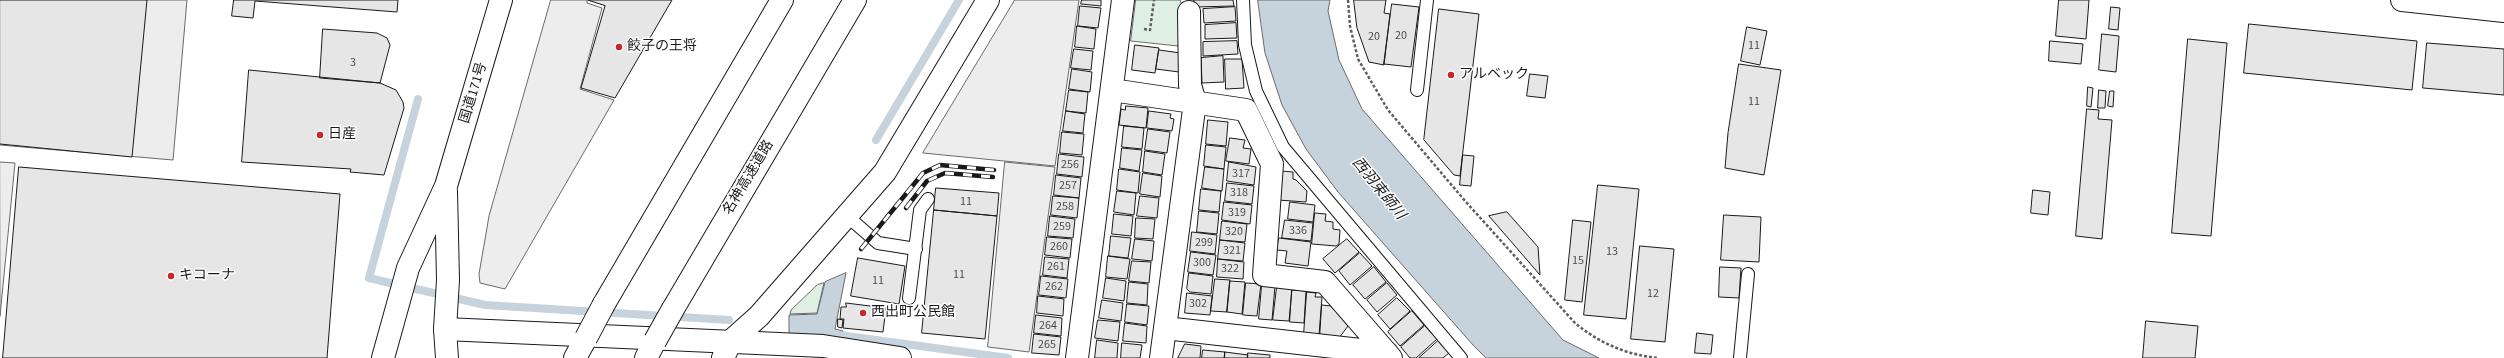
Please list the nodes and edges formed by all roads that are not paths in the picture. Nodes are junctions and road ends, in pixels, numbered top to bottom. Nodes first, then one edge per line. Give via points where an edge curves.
1 (501, 0) edge
2 (782, 0) edge
3 (855, 0) edge
4 (988, 0) edge
5 (1123, 0) edge
6 (1243, 0) edge
7 (1427, 0) edge
8 (2402, 0) edge
9 (2504, 11) edge
10 (1189, 12) dead end
11 (1112, 90) junction
12 (1417, 90) dead end
13 (1195, 102) junction
14 (446, 186) junction
15 (928, 199) dead end
16 (847, 216) junction
17 (916, 250) junction
18 (1748, 274) dead end
19 (909, 298) dead end
20 (1165, 328) junction
21 (445, 329) junction
22 (651, 350) edge
23 (727, 350) edge
24 (758, 351) edge
25 (839, 351) edge
26 (1077, 353) edge
27 (1389, 356) edge
28 (383, 358) edge
29 (447, 358) edge
30 (575, 358) edge
31 (900, 358) edge
32 (1161, 358) edge
33 (1461, 358) edge
34 (1740, 358) edge

1 - 14 main road, 国道171号
2 - 30 main road, bridge
3 - 22 main road, 名神高速道路, bridge
4 - 16 main road via 885,172
5 - 11 main road
6 - 33 lane via 1245,45 1256,91 1283,147
7 - 12 lane
8 - 9 main road
10 - 13 main road via 1190,85
11 - 13 main road
11 - 26 main road
13 - 20 main road
13 - 27 main road via 1246,110 1272,164 1264,276 1325,282
14 - 21 main road, 国道171号 via 448,280
14 - 28 main road, 国道171号 via 408,268
15 - 17 lane via 920,210
16 - 17 lane via 878,243
16 - 23 main road
17 - 19 lane
18 - 34 lane
20 - 27 main road
20 - 32 main road
21 - 23 main road
21 - 29 main road, 国道171号
23 - 24 main road
24 - 25 main road
25 - 31 main road

